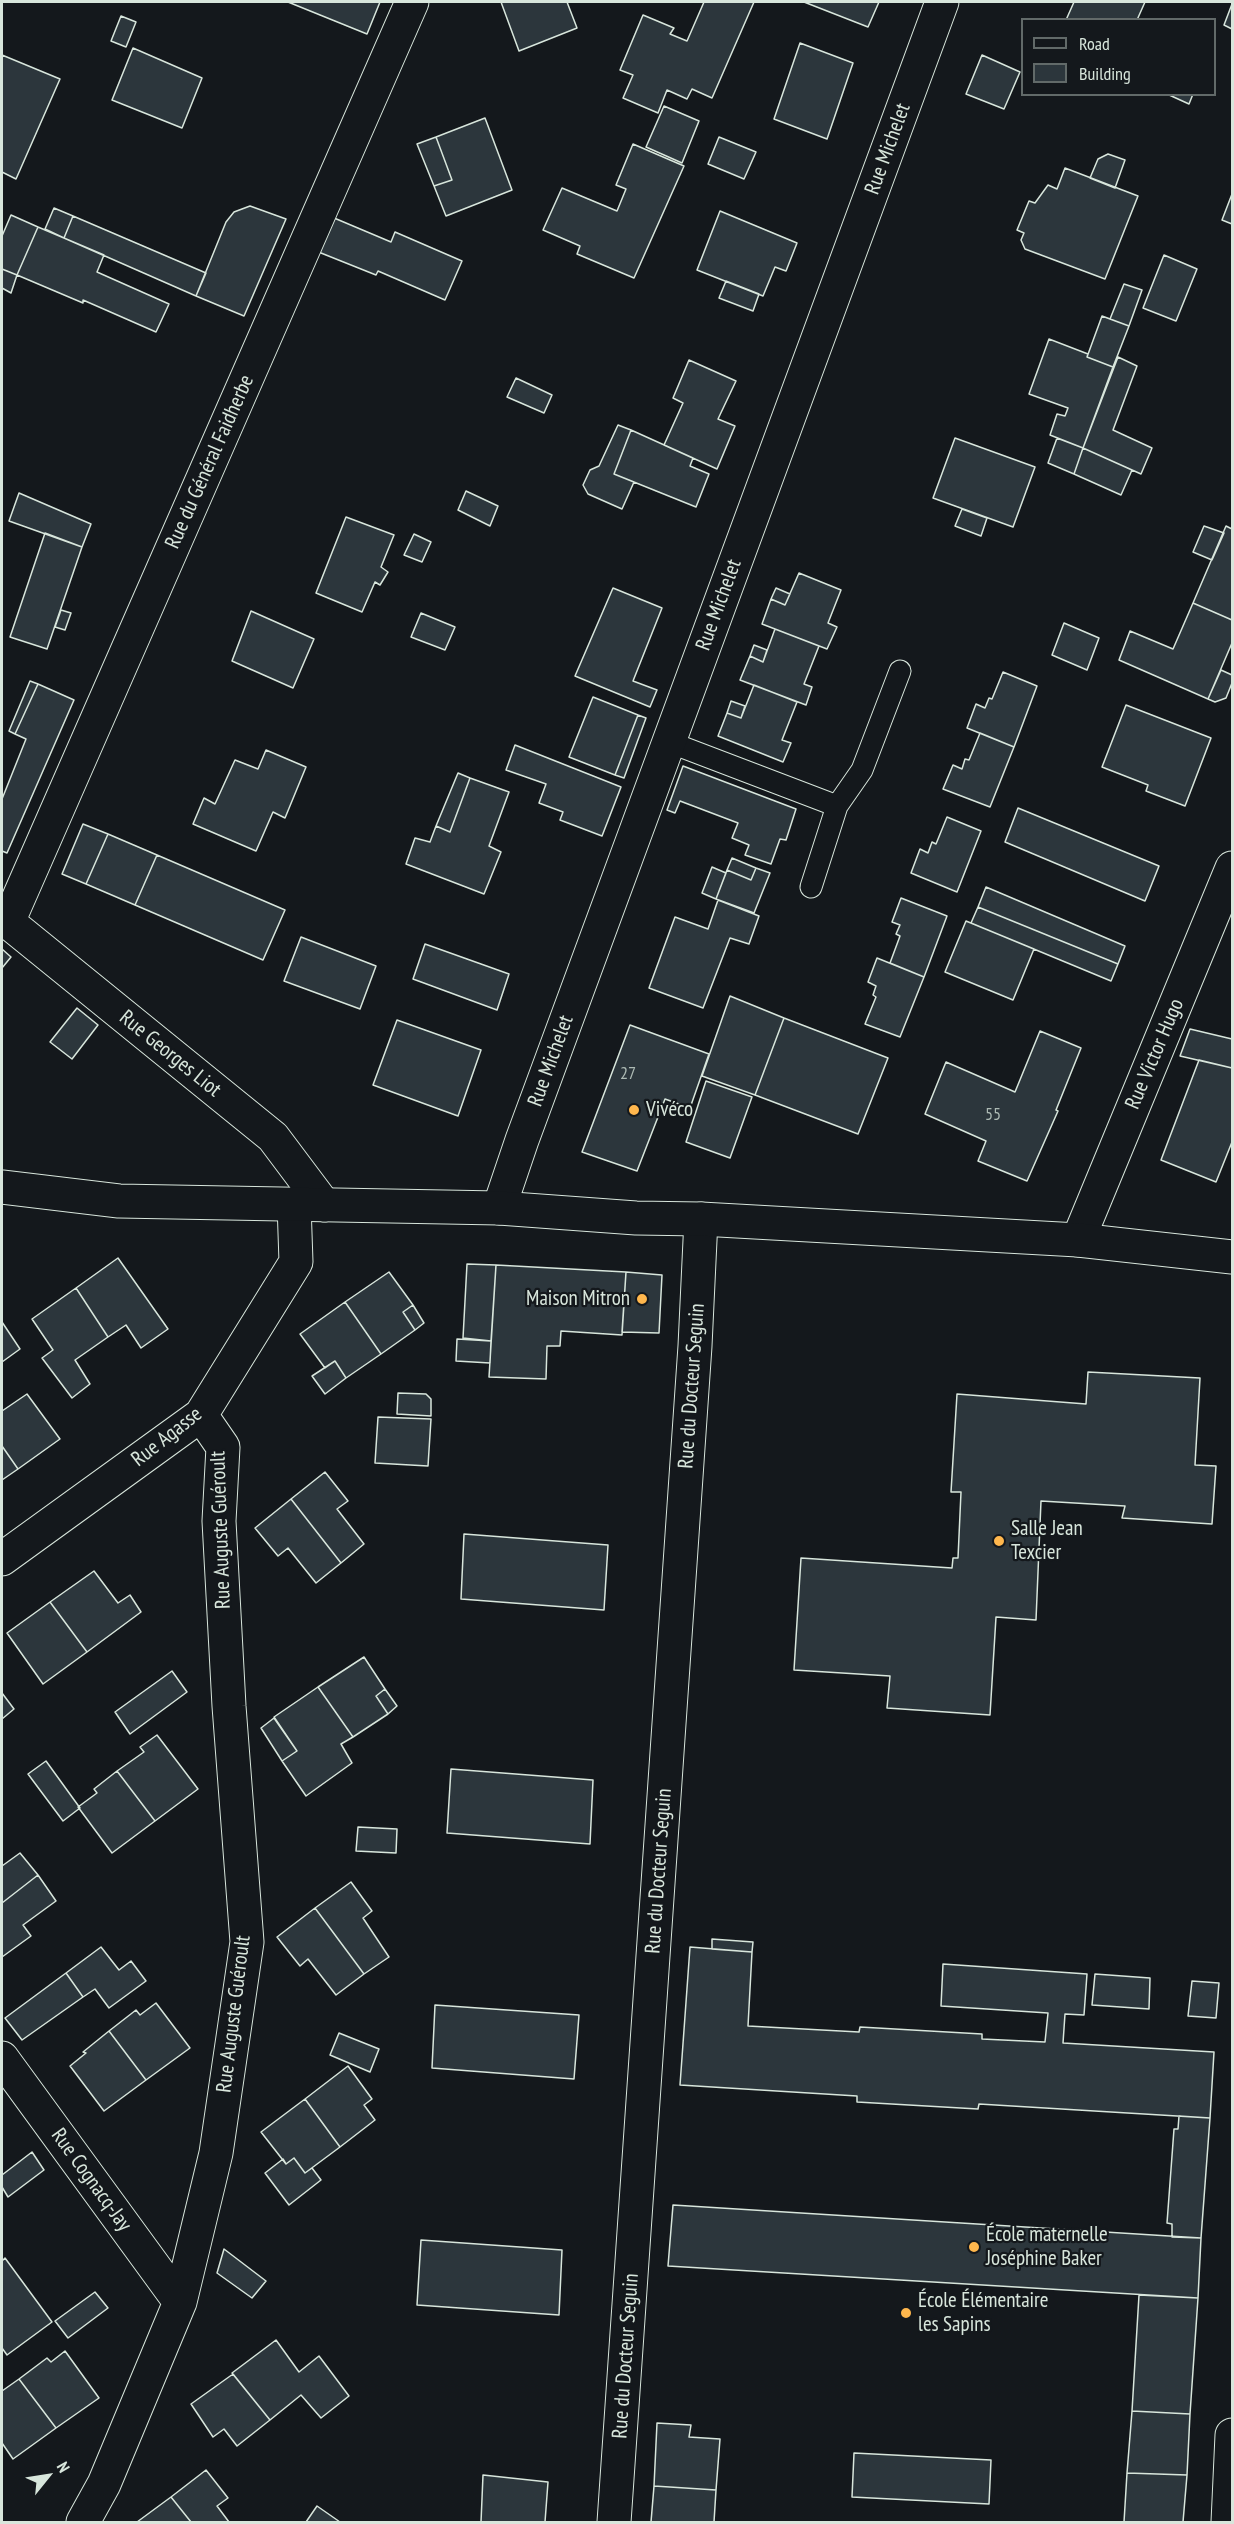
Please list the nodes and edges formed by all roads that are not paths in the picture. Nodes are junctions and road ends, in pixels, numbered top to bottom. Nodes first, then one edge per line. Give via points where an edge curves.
1 (412, 2) edge
2 (942, 2) edge
3 (900, 671) dead end
4 (669, 742) junction
5 (837, 806) junction
6 (1233, 868) edge
7 (811, 887) dead end
8 (5, 920) edge
9 (2, 1187) edge
10 (309, 1204) junction
11 (499, 1208) junction
12 (701, 1219) junction
13 (1078, 1240) junction
14 (1233, 1257) edge
15 (201, 1415) junction
16 (2, 1559) edge
17 (2, 2058) edge
18 (180, 2302) junction
19 (1233, 2435) edge
20 (83, 2523) edge
21 (614, 2523) edge
22 (1228, 2523) edge

1 - 8 street, Rue du Général Faidherbe
2 - 4 street, Rue Michelet
3 - 5 lane via 862,770
4 - 5 lane
4 - 11 street, Rue Michelet
5 - 7 lane
6 - 13 street, Rue Victor Hugo
8 - 10 street, Rue Georges Liot via 273,1137
9 - 10 street via 119,1201
10 - 11 street
10 - 15 street, Rue Agasse via 296,1262
11 - 12 street
12 - 13 street
12 - 21 street, Rue du Docteur Seguin
13 - 14 street
15 - 16 street, Rue Agasse
15 - 18 street, Rue Auguste Guéroult via 223,1447 219,1521 247,1942 216,2153
17 - 18 street, Rue Cognacq-Jay
18 - 20 street, Rue Auguste Guéroult via 104,2484
19 - 22 street

